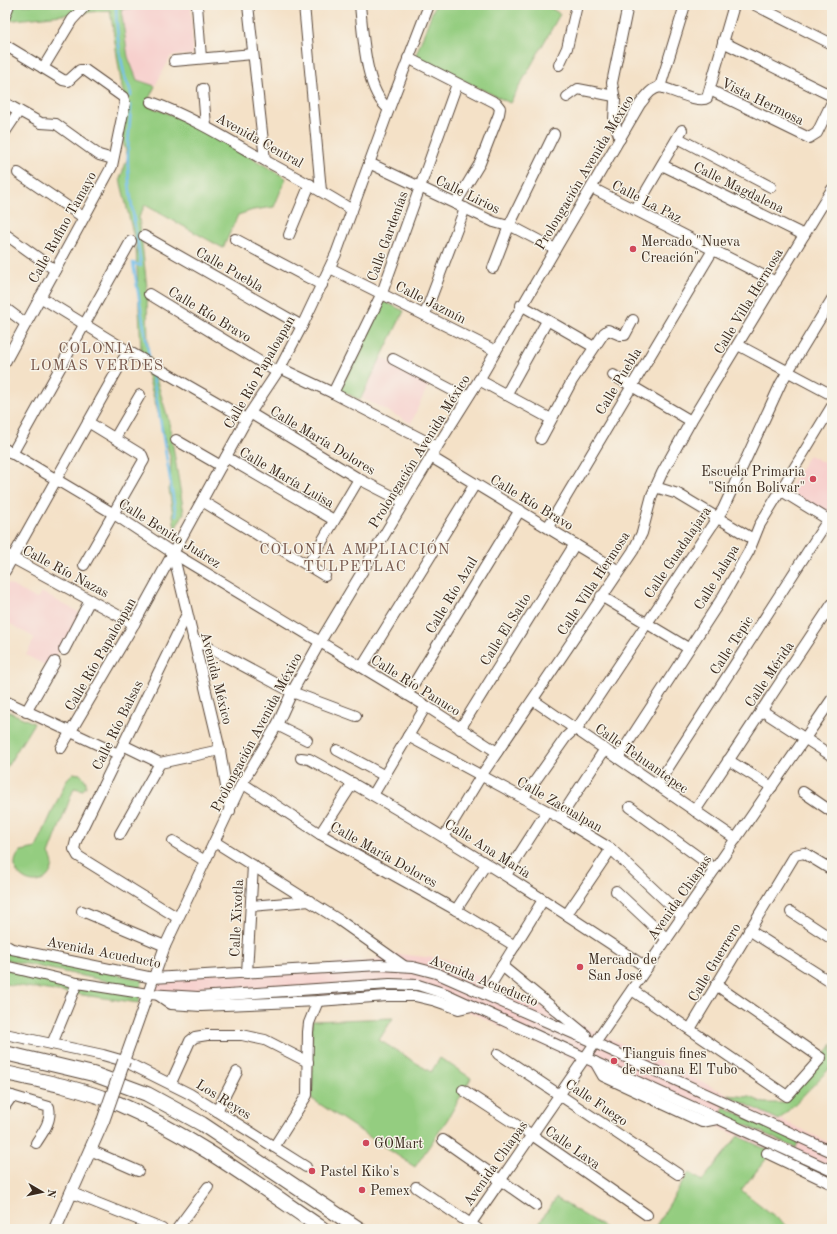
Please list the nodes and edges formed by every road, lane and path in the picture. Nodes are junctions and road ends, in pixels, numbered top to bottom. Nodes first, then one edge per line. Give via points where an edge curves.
1 (9, 5) edge
2 (73, 5) edge
3 (86, 5) edge
4 (197, 5) edge
5 (248, 5) edge
6 (304, 5) edge
7 (360, 5) edge
8 (429, 5) edge
9 (577, 5) edge
10 (628, 5) edge
11 (685, 5) edge
12 (734, 5) edge
13 (755, 5) edge
14 (5, 16) edge
15 (72, 20) junction
16 (723, 42) junction
17 (832, 44) edge
18 (5, 45) edge
19 (254, 54) junction
20 (201, 58) junction
21 (408, 58) junction
22 (174, 61) dead end
23 (559, 65) dead end
24 (43, 68) junction
25 (457, 84) junction
26 (660, 87) junction
27 (203, 89) dead end
28 (708, 94) junction
29 (614, 96) junction
30 (832, 96) edge
31 (567, 97) dead end
32 (151, 102) dead end
33 (832, 102) edge
34 (5, 103) edge
35 (388, 109) junction
36 (19, 112) junction
37 (206, 126) junction
38 (5, 132) edge
39 (554, 134) dead end
40 (620, 139) junction
41 (113, 159) junction
42 (265, 160) junction
43 (369, 163) junction
44 (662, 165) junction
45 (18, 173) dead end
46 (310, 184) junction
47 (420, 186) junction
48 (771, 187) dead end
49 (592, 188) junction
50 (832, 189) edge
51 (321, 191) junction
52 (456, 203) junction
53 (465, 208) junction
54 (352, 210) junction
55 (635, 210) junction
56 (83, 217) junction
57 (509, 226) junction
58 (5, 234) edge
59 (289, 235) dead end
60 (804, 235) junction
61 (144, 236) dead end
62 (235, 239) dead end
63 (131, 241) dead end
64 (555, 249) junction
65 (713, 250) junction
66 (330, 268) junction
67 (493, 268) dead end
68 (54, 270) junction
69 (776, 282) junction
70 (322, 285) junction
71 (382, 293) junction
72 (148, 294) dead end
73 (40, 297) junction
74 (832, 298) edge
75 (521, 305) junction
76 (5, 308) edge
77 (425, 314) junction
78 (633, 320) dead end
79 (547, 321) junction
80 (25, 323) junction
81 (84, 324) junction
82 (302, 326) junction
83 (738, 345) junction
84 (594, 347) junction
85 (128, 351) junction
86 (496, 351) junction
87 (393, 359) dead end
88 (5, 362) edge
89 (278, 370) junction
90 (788, 371) junction
91 (613, 375) dead end
92 (482, 382) junction
93 (632, 385) junction
94 (333, 393) junction
95 (140, 395) dead end
96 (506, 395) junction
97 (832, 395) edge
98 (467, 398) junction
99 (832, 406) edge
100 (248, 416) junction
101 (552, 419) junction
102 (691, 421) junction
103 (88, 422) junction
104 (115, 438) junction
105 (541, 439) dead end
106 (176, 440) dead end
107 (437, 447) junction
108 (9, 452) edge
109 (431, 457) junction
110 (223, 462) junction
111 (55, 479) junction
112 (359, 479) junction
113 (476, 484) junction
114 (655, 487) junction
115 (780, 490) junction
116 (202, 501) junction
117 (404, 502) junction
118 (520, 510) junction
119 (114, 514) junction
120 (717, 518) junction
121 (334, 520) junction
122 (830, 521) edge
123 (548, 527) junction
124 (753, 539) junction
125 (575, 544) junction
126 (174, 553) junction
127 (9, 556) edge
128 (84, 565) dead end
129 (308, 565) junction
130 (5, 571) edge
131 (618, 571) junction
132 (325, 576) dead end
133 (601, 596) junction
134 (90, 600) junction
135 (832, 604) edge
136 (186, 614) junction
137 (647, 622) junction
138 (134, 624) junction
139 (193, 639) junction
140 (320, 642) junction
141 (688, 648) junction
142 (64, 650) dead end
143 (55, 662) dead end
144 (362, 667) junction
145 (292, 692) junction
146 (407, 695) junction
147 (533, 700) junction
148 (5, 702) edge
149 (831, 702) edge
150 (426, 706) junction
151 (761, 710) junction
152 (26, 712) junction
153 (356, 716) dead end
154 (277, 725) junction
155 (574, 728) junction
156 (460, 729) junction
157 (70, 733) junction
158 (408, 736) junction
159 (805, 739) junction
160 (307, 740) dead end
161 (61, 748) dead end
162 (120, 749) junction
163 (605, 749) junction
164 (220, 750) junction
165 (337, 750) dead end
166 (497, 752) junction
167 (832, 756) edge
168 (618, 758) junction
169 (305, 759) dead end
170 (728, 760) junction
171 (160, 763) junction
172 (385, 776) junction
173 (481, 776) junction
174 (242, 784) junction
175 (354, 784) junction
176 (657, 785) junction
177 (772, 787) junction
178 (803, 792) dead end
179 (373, 795) junction
180 (523, 798) junction
181 (630, 807) dead end
182 (230, 811) junction
183 (547, 811) junction
184 (696, 811) junction
185 (832, 812) edge
186 (560, 818) junction
187 (120, 834) dead end
188 (320, 834) junction
189 (444, 837) junction
190 (736, 839) junction
191 (174, 841) dead end
192 (216, 842) junction
193 (611, 850) junction
194 (205, 861) junction
195 (486, 864) junction
196 (253, 865) junction
197 (715, 869) junction
198 (832, 870) edge
199 (506, 875) junction
200 (616, 891) dead end
201 (543, 900) junction
202 (310, 901) junction
203 (251, 906) junction
204 (456, 910) junction
205 (82, 911) dead end
206 (791, 912) dead end
207 (567, 914) junction
208 (683, 917) junction
209 (178, 918) junction
210 (749, 930) junction
211 (667, 939) junction
212 (832, 939) edge
213 (5, 945) edge
214 (165, 946) junction
215 (515, 946) junction
216 (5, 966) edge
217 (502, 966) junction
218 (405, 967) junction
219 (647, 968) junction
220 (247, 973) junction
221 (153, 978) junction
222 (77, 983) junction
223 (832, 983) edge
224 (716, 985) junction
225 (632, 990) junction
226 (148, 994) junction
227 (485, 994) junction
228 (158, 995) junction
229 (318, 1001) junction
230 (472, 1006) junction
231 (690, 1029) junction
232 (5, 1034) edge
233 (596, 1042) junction
234 (52, 1044) junction
235 (5, 1054) edge
236 (498, 1054) dead end
237 (585, 1057) junction
238 (124, 1061) junction
239 (308, 1062) junction
240 (237, 1072) dead end
241 (5, 1073) edge
242 (171, 1083) junction
243 (463, 1090) dead end
244 (561, 1094) junction
245 (9, 1095) edge
246 (5, 1106) edge
247 (217, 1111) junction
248 (532, 1135) junction
249 (443, 1140) dead end
250 (36, 1143) dead end
251 (274, 1147) junction
252 (90, 1150) junction
253 (832, 1152) edge
254 (767, 1153) dead end
255 (306, 1167) dead end
256 (138, 1171) dead end
257 (832, 1171) edge
258 (678, 1174) dead end
259 (500, 1180) junction
260 (832, 1184) edge
261 (416, 1186) dead end
262 (208, 1187) dead end
263 (72, 1193) junction
264 (536, 1205) dead end
265 (646, 1215) dead end
266 (472, 1227) edge
267 (55, 1229) edge
268 (162, 1229) edge
269 (177, 1229) edge
270 (323, 1229) edge
271 (359, 1229) edge

1 - 14 street
2 - 15 street
3 - 15 street
4 - 20 street
5 - 19 street
6 - 51 street
7 - 35 street via 369,72 381,100
8 - 21 street, Calle Río Papaloapan
9 - 23 street via 567,48
10 - 29 street via 612,83
11 - 26 street
12 - 16 street
13 - 17 street
15 - 24 street
16 - 28 street
16 - 30 street
18 - 24 street
19 - 20 street
19 - 42 street
20 - 22 street
21 - 25 street
21 - 35 street, Calle Río Papaloapan
24 - 41 street, Calle Rufino Tamayo via 68,81 83,70 125,100
25 - 47 street, Calle Gardenías
25 - 52 street via 496,103 500,108 480,163
26 - 28 street via 698,99
26 - 40 street, Prolongación Avenida México via 648,93
27 - 37 street
28 - 33 street, Vista Hermosa via 809,138 817,133
29 - 31 street via 578,89
29 - 40 street via 614,120
32 - 37 street, Avenida Central
34 - 36 street
35 - 43 street, Calle Río Papaloapan
36 - 38 street
36 - 41 street via 41,123 56,124 99,155
37 - 42 street, Avenida Central
39 - 57 street
40 - 49 street, Prolongación Avenida México
41 - 56 street, Calle Rufino Tamayo via 112,166
42 - 46 street, Avenida Central
43 - 47 street, Calle Lirios
43 - 54 street, Calle Río Papaloapan
44 - 48 street via 680,134
44 - 55 street
44 - 60 street, Calle Magdalena
45 - 56 street
46 - 51 street, Avenida Central
46 - 59 street
47 - 52 street, Calle Lirios
47 - 71 street, Calle Gardenías
49 - 55 street, Calle La Paz
49 - 64 street, Prolongación Avenida México
50 - 60 street, Calle Villa Hermosa
51 - 54 street, Avenida Central
52 - 53 street, Calle Lirios
53 - 57 street, Calle Lirios
53 - 77 street
54 - 66 street, Calle Río Papaloapan
55 - 65 street, Calle La Paz
56 - 68 street, Calle Rufino Tamayo
57 - 64 street, Calle Lirios
57 - 67 street
58 - 68 street
60 - 69 street, Calle Villa Hermosa
61 - 82 street, Calle Puebla
62 - 70 street
63 - 81 street
64 - 75 street, Prolongación Avenida México
65 - 69 street, Calle La Paz
65 - 93 street, Calle Puebla
66 - 70 street, Calle Río Papaloapan
66 - 71 street, Calle Jazmín
68 - 73 street, Calle Rufino Tamayo
69 - 83 street, Calle Villa Hermosa
70 - 82 street, Calle Río Papaloapan
71 - 77 street, Calle Jazmín
71 - 94 street, Calle Gardenías
72 - 89 street, Calle Río Bravo
73 - 80 street, Calle Rufino Tamayo
73 - 81 street, Calle María Dolores
74 - 90 street, Calle Guadalajara
75 - 79 street
75 - 86 street, Prolongación Avenida México
76 - 80 street
77 - 86 street, Calle Jazmín
78 - 84 street via 625,335 606,330
79 - 84 street
79 - 96 street
80 - 88 street, Calle Rufino Tamayo
81 - 85 street, Calle María Dolores
81 - 108 street
82 - 89 street, Calle Río Papaloapan
83 - 90 street
83 - 102 street, Calle Villa Hermosa
84 - 101 street
85 - 100 street, Calle María Dolores
85 - 103 street
86 - 92 street, Prolongación Avenida México
87 - 98 street
89 - 94 street, Calle Río Bravo
89 - 100 street, Calle Río Papaloapan
90 - 97 street
90 - 120 street, Calle Guadalajara
91 - 93 street
92 - 96 street
92 - 98 street, Prolongación Avenida México
93 - 102 street
93 - 123 street, Calle Puebla
94 - 107 street, Calle Río Bravo
95 - 104 street
96 - 101 street
98 - 107 street, Prolongación Avenida México
99 - 115 street, Calle Jalapa
100 - 110 street, Calle Río Papaloapan
100 - 112 street, Calle María Dolores
101 - 105 street
102 - 114 street, Calle Villa Hermosa
103 - 104 street
103 - 111 street
104 - 119 street via 142,455 144,460
106 - 110 street, Calle María Luisa
107 - 109 street, Prolongación Avenida México
108 - 111 street, Calle Benito Juárez
109 - 113 street, Calle Río Bravo
109 - 117 street, Prolongación Avenida México
110 - 116 street, Calle Río Papaloapan
110 - 121 street, Calle María Luisa
111 - 119 street, Calle Benito Juárez
111 - 127 street
112 - 117 street, Calle María Dolores
112 - 121 street
113 - 118 street, Calle Río Bravo
113 - 144 street
114 - 120 street via 678,494
114 - 131 street, Calle Villa Hermosa via 640,539
115 - 122 street
115 - 124 street, Calle Jalapa
116 - 126 street, Calle Río Papaloapan
116 - 129 street
117 - 140 street, Prolongación Avenida México
118 - 123 street, Calle Río Bravo
118 - 146 street, Calle Río Azul
119 - 126 street, Calle Benito Juárez
119 - 128 street
120 - 124 street
120 - 137 street, Calle Guadalajara
121 - 129 street
122 - 176 street, Calle Tepic
123 - 125 street, Calle Río Bravo
124 - 141 street, Calle Jalapa via 749,551 722,598
125 - 131 street, Calle Río Bravo
125 - 156 street, Calle El Salto
126 - 136 street, Avenida México
126 - 138 street, Calle Río Papaloapan
126 - 140 street, Calle Benito Juárez
127 - 130 street
127 - 134 street, Calle Río Nazas
129 - 132 street
131 - 133 street, Calle Villa Hermosa
133 - 137 street
133 - 147 street, Calle Villa Hermosa
134 - 138 street, Calle Río Nazas
134 - 142 street
135 - 151 street, Calle Mérida
136 - 139 street, Avenida México
136 - 162 street, Calle Río Balsas
137 - 141 street
137 - 155 street, Calle Guadalajara
138 - 157 street, Calle Río Papaloapan
139 - 145 street
139 - 164 street, Avenida México
140 - 144 street, Calle Río Panuco
140 - 145 street, Prolongación Avenida México
141 - 168 street, Calle Jalapa
143 - 152 street
144 - 146 street, Calle Río Panuco
145 - 153 street
145 - 154 street, Prolongación Avenida México
146 - 150 street, Calle Río Panuco
147 - 155 street, Calle Tehuantepec
147 - 166 street, Calle Villa Hermosa
148 - 152 street
149 - 159 street, Avenida Chiapas
150 - 156 street, Calle Río Panuco
150 - 158 street
151 - 159 street
151 - 170 street, Calle Mérida
152 - 157 street
154 - 160 street
154 - 174 street, Prolongación Avenida México
155 - 163 street, Calle Tehuantepec
155 - 180 street, Calle Guadalajara
156 - 166 street, Calle Río Panuco
157 - 161 street, Calle Río Papaloapan
157 - 162 street
158 - 172 street
158 - 173 street, Calle Zacualpan
159 - 167 street
159 - 177 street, Avenida Chiapas
162 - 171 street
162 - 209 street, Calle Río Balsas via 74,849 78,856
163 - 168 street, Calle Tehuantepec
163 - 186 street
164 - 171 street
164 - 182 street, Avenida México
165 - 172 street
166 - 173 street, Calle Villa Hermosa
168 - 176 street, Calle Tehuantepec
169 - 175 street, Calle Ana María
170 - 177 street
170 - 184 street, Calle Mérida
171 - 187 street
172 - 179 street
173 - 180 street, Calle Zacualpan
173 - 189 street, Calle Villa Hermosa
174 - 182 street, Prolongación Avenida México
174 - 188 street, Calle María Dolores
175 - 179 street, Calle Ana María
175 - 188 street
176 - 184 street, Calle Tehuantepec
177 - 190 street, Avenida Chiapas
178 - 185 street
179 - 189 street, Calle Ana María
180 - 183 street, Calle Zacualpan
181 - 197 street
182 - 192 street, Prolongación Avenida México
183 - 186 street, Calle Zacualpan
183 - 199 street
184 - 190 street, Calle Tehuantepec
186 - 193 street, Calle Zacualpan
188 - 204 street, Calle María Dolores
189 - 195 street, Calle Ana María
190 - 197 street, Avenida Chiapas
191 - 194 street
192 - 194 street, Prolongación Avenida México
192 - 196 street
193 - 207 street
193 - 208 street, Calle Zacualpan
194 - 209 street, Prolongación Avenida México
195 - 199 street, Calle Ana María
195 - 204 street
196 - 202 street
196 - 203 street, Calle Xixotla
197 - 208 street, Avenida Chiapas
198 - 210 street, Calle Guerrero via 809,855 800,853 791,859
199 - 201 street, Calle Ana María
200 - 211 street
201 - 207 street, Calle Ana María
201 - 215 street
202 - 203 street
202 - 218 street
203 - 220 street, Calle Xixotla
204 - 215 street, Calle María Dolores
205 - 214 street
206 - 212 street
207 - 219 street, Calle Ana María
208 - 211 street, Avenida Chiapas
209 - 214 street, Prolongación Avenida México
210 - 223 street
210 - 224 street, Calle Guerrero
211 - 219 street, Avenida Chiapas
213 - 221 street, Avenida Acueducto via 12,949
214 - 221 street, Prolongación Avenida México
215 - 217 street
216 - 222 street, Avenida Acueducto
217 - 227 street
217 - 233 street
218 - 220 street, Avenida Acueducto via 380,965
218 - 227 street, Avenida Acueducto via 436,972
219 - 225 street, Avenida Chiapas
220 - 221 street, Avenida Acueducto
221 - 226 street, Prolongación Avenida México
222 - 226 street, Avenida Acueducto
222 - 234 street
224 - 231 street, Calle Guerrero
224 - 231 street via 821,1058 786,1096
225 - 231 street
225 - 233 street, Avenida Chiapas
226 - 228 street, Avenida Acueducto
226 - 238 street, Prolongación Avenida México
227 - 233 street, Avenida Acueducto
228 - 229 street via 171,1004 201,1006
228 - 230 street, Avenida Acueducto via 198,997 390,984 418,985
229 - 230 street via 408,996 436,1001 459,1009
229 - 239 street via 310,1023
230 - 237 street, Avenida Acueducto
232 - 234 street, Los Reyes
233 - 237 street, Avenida Chiapas
233 - 253 street, Avenida Acueducto
234 - 238 street, Los Reyes
235 - 271 highway via 94,1074 147,1094 202,1124
236 - 244 street, Calle Fuego
237 - 244 street, Avenida Chiapas
237 - 257 street, Avenida Acueducto
238 - 242 street, Los Reyes
238 - 252 main road, bridge
239 - 242 street via 265,1040 242,1035 207,1035 195,1037 190,1041
239 - 251 street via 307,1095
240 - 247 street
241 - 270 highway via 96,1096 160,1123 212,1154
242 - 247 street, Los Reyes
243 - 248 street, Calle Lava
244 - 248 street, Avenida Chiapas
244 - 258 street, Calle Fuego
245 - 246 street
245 - 250 street via 49,1107 47,1126
247 - 251 street, Los Reyes
248 - 259 street, Avenida Chiapas
248 - 265 street, Calle Lava
249 - 259 street
251 - 255 street, Los Reyes
252 - 256 street
252 - 263 main road
254 - 260 street
259 - 264 street
259 - 266 street, Avenida Chiapas
261 - 266 street
262 - 269 street
263 - 267 main road
263 - 268 street

